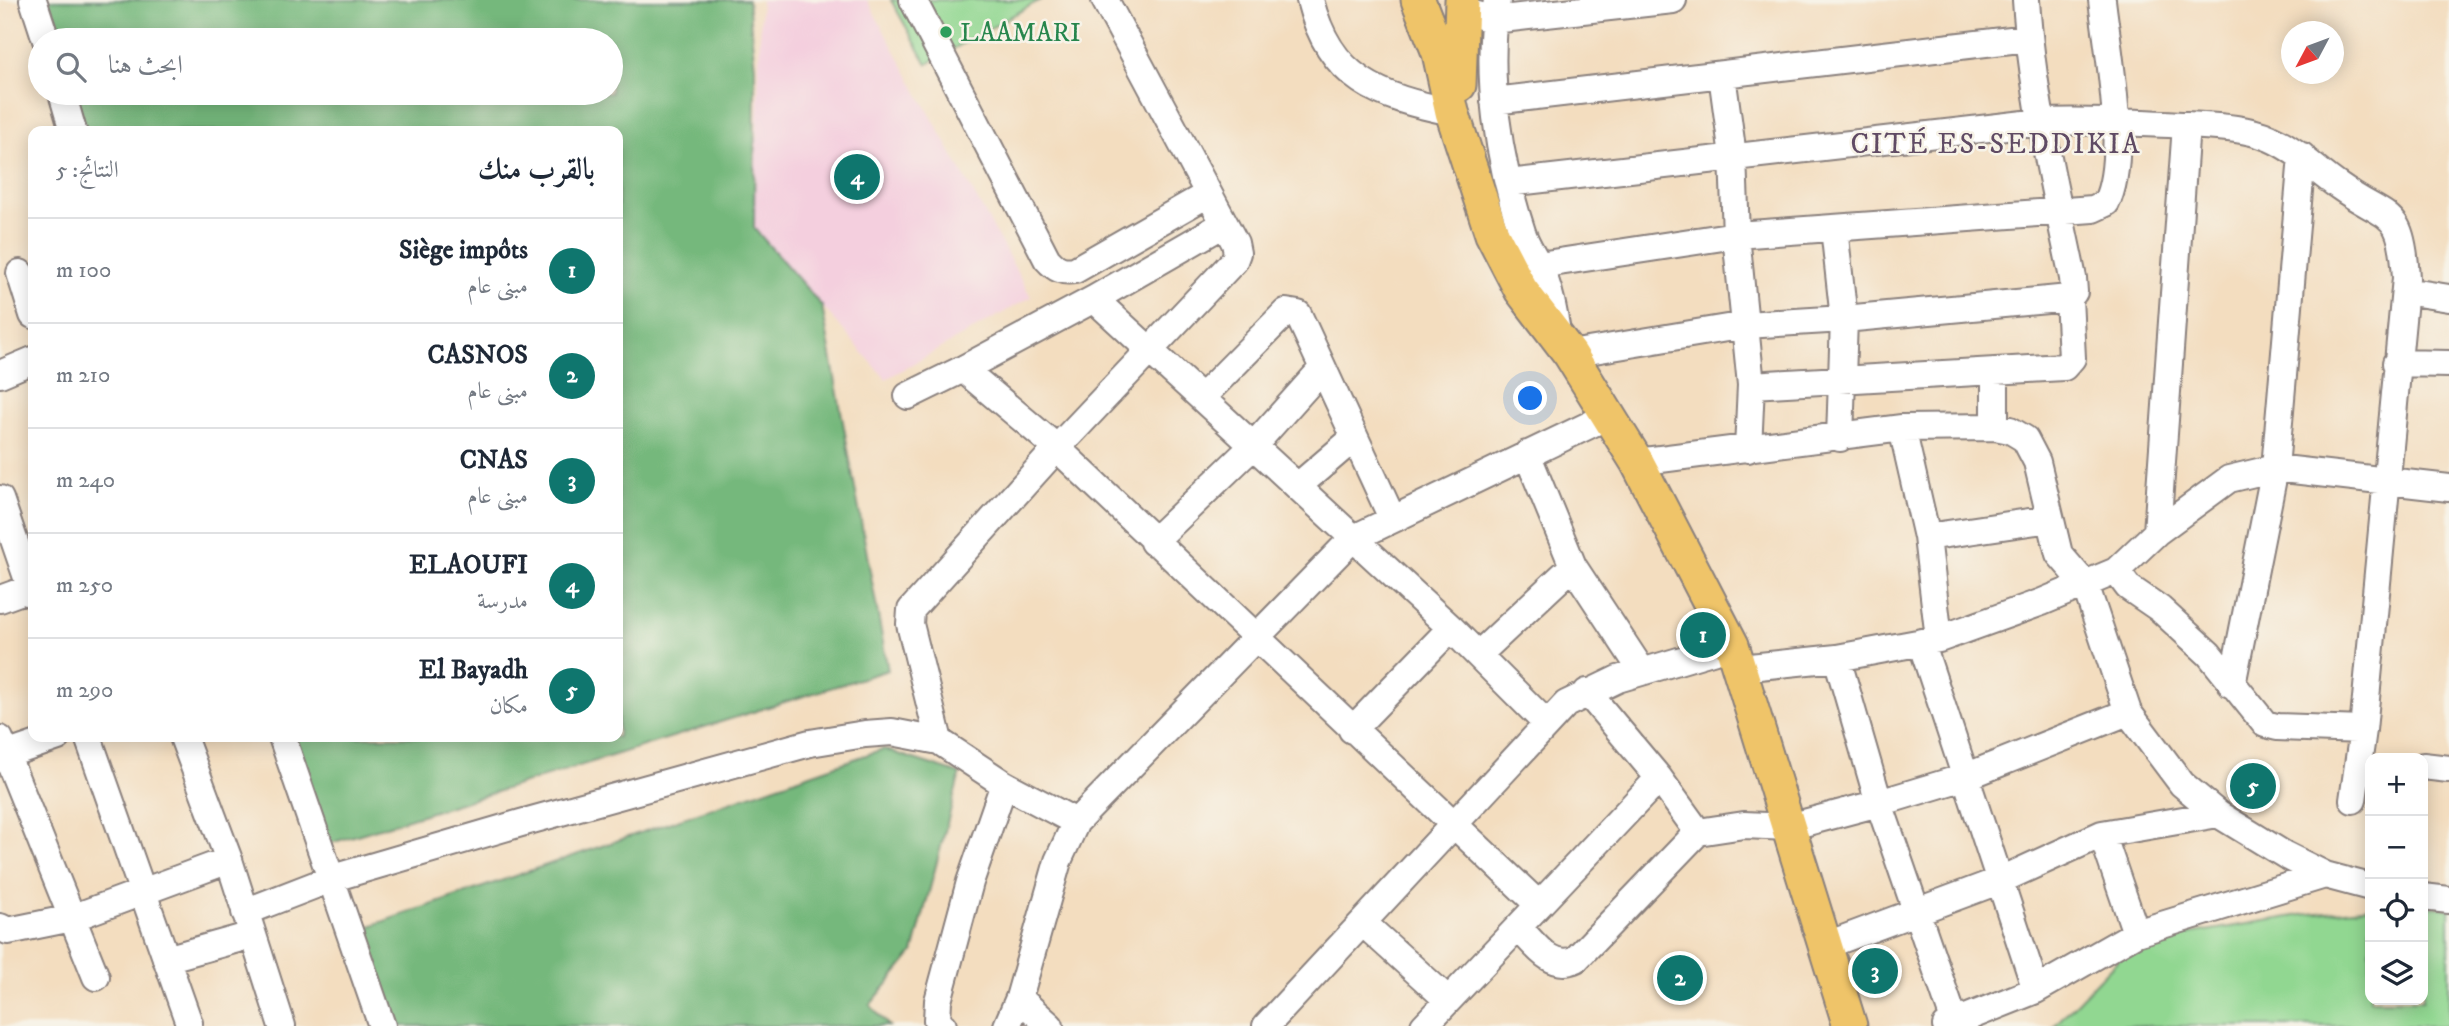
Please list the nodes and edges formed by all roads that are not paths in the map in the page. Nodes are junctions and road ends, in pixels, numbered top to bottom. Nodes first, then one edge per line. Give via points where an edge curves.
1 (33, 0) edge
2 (914, 0) edge
3 (1104, 0) edge
4 (1310, 0) edge
5 (1418, 0) edge
6 (1673, 0) edge
7 (2026, 0) edge
8 (2102, 0) edge
9 (1618, 3) edge
10 (1461, 4) edge
11 (1495, 10) edge
12 (42, 28) edge
13 (2028, 38) junction
14 (1722, 75) junction
15 (1494, 101) junction
16 (66, 105) edge
17 (1452, 112) junction
18 (2116, 120) junction
19 (2042, 122) junction
20 (2186, 125) junction
21 (72, 126) edge
22 (1466, 153) junction
23 (1733, 156) junction
24 (2302, 156) junction
25 (1508, 183) junction
26 (1208, 194) junction
27 (2061, 212) junction
28 (1224, 224) junction
29 (1834, 228) junction
30 (1736, 235) junction
31 (1539, 265) junction
32 (18, 274) edge
33 (2405, 291) junction
34 (2069, 298) junction
35 (2449, 298) edge
36 (1094, 299) junction
37 (28, 302) edge
38 (1844, 319) junction
39 (1745, 325) junction
40 (1564, 346) junction
41 (1151, 351) junction
42 (28, 362) edge
43 (2396, 363) junction
44 (2449, 364) edge
45 (963, 369) junction
46 (1322, 369) junction
47 (1995, 371) junction
48 (0, 374) edge
49 (1840, 382) junction
50 (1751, 385) junction
51 (908, 396) dead end
52 (1202, 397) junction
53 (1608, 416) junction
54 (1995, 427) junction
55 (1902, 428) junction
56 (1354, 438) junction
57 (1840, 438) junction
58 (1254, 445) junction
59 (1057, 448) junction
60 (1748, 449) junction
61 (1527, 454) junction
62 (1637, 462) junction
63 (2275, 468) junction
64 (2384, 482) junction
65 (1298, 486) junction
66 (2449, 488) edge
67 (0, 499) edge
68 (1392, 518) junction
69 (2050, 519) junction
70 (2157, 532) junction
71 (1927, 537) junction
72 (1353, 539) junction
73 (1153, 542) junction
74 (1573, 566) junction
75 (2116, 571) junction
76 (28, 579) edge
77 (2085, 584) junction
78 (28, 591) edge
79 (0, 598) edge
80 (1451, 628) junction
81 (1253, 637) junction
82 (1930, 640) junction
83 (1478, 655) junction
84 (1736, 657) junction
85 (1837, 658) junction
86 (1642, 671) junction
87 (2232, 685) junction
88 (1587, 692) junction
89 (2128, 712) junction
90 (1547, 724) junction
91 (1352, 730) junction
92 (2363, 730) junction
93 (939, 741) junction
94 (36, 742) edge
95 (90, 742) edge
96 (185, 742) edge
97 (284, 742) edge
98 (2, 750) edge
99 (2365, 759) edge
100 (2428, 767) edge
101 (2449, 769) edge
102 (1965, 776) junction
103 (1659, 778) junction
104 (1004, 784) junction
105 (2353, 800) dead end
106 (1879, 803) junction
107 (2218, 814) junction
108 (1076, 822) junction
109 (1455, 824) junction
110 (1789, 827) junction
111 (1698, 832) junction
112 (2102, 834) junction
113 (229, 860) junction
114 (2325, 875) junction
115 (333, 878) junction
116 (2001, 880) junction
117 (2365, 886) edge
118 (141, 891) junction
119 (2428, 898) edge
120 (2449, 900) edge
121 (1539, 905) junction
122 (1919, 913) junction
123 (72, 918) junction
124 (248, 923) junction
125 (1363, 923) junction
126 (0, 927) edge
127 (1518, 927) junction
128 (2136, 933) junction
129 (1827, 945) junction
130 (166, 959) junction
131 (96, 977) dead end
132 (2036, 990) junction
133 (1019, 998) junction
134 (1448, 1000) junction
135 (189, 1023) dead end
136 (1268, 1025) edge
137 (1952, 1025) edge
138 (282, 1026) edge
139 (382, 1026) edge
140 (943, 1026) edge
141 (1007, 1026) edge
142 (1051, 1026) edge
143 (1424, 1026) edge
144 (1850, 1026) edge

1 - 12 street
2 - 26 street via 1055,267 1064,272 1075,270
3 - 26 street
4 - 17 street via 1321,34 1346,72 1367,87 1405,102
5 - 17 main road via 1439,53
6 - 9 street
7 - 13 street
8 - 18 street
9 - 11 street
10 - 11 street
10 - 22 main road via 1457,69
11 - 15 street
13 - 14 street
13 - 19 street
14 - 15 street
14 - 23 street
15 - 25 street
16 - 21 street
17 - 22 main road
18 - 19 street
18 - 20 street
18 - 27 street via 2112,191 2106,204
19 - 23 street
19 - 27 street
20 - 24 street via 2231,127 2270,138
20 - 70 street
22 - 40 main road via 1492,234 1521,289
23 - 25 street
23 - 30 street
24 - 33 street via 2341,188 2393,219 2405,255
24 - 63 street
25 - 31 street via 1522,234
26 - 28 street
27 - 29 street
27 - 34 street via 2073,278 2074,292
28 - 36 street
28 - 41 street via 1235,243 1234,261
29 - 30 street
29 - 38 street
30 - 31 street
30 - 39 street
31 - 40 street
32 - 37 street
33 - 35 street
33 - 43 street
34 - 38 street
34 - 47 street via 2074,342 2072,358 2064,366
36 - 41 street
36 - 45 street
38 - 39 street
38 - 49 street
39 - 40 street
39 - 50 street
40 - 53 main road
41 - 52 street
41 - 59 street
42 - 48 street
43 - 44 street
43 - 64 street
45 - 51 street
45 - 59 street
46 - 52 street via 1298,314 1286,312
46 - 56 street
46 - 58 street
47 - 49 street
47 - 54 street
49 - 50 street
49 - 57 street
50 - 60 street
52 - 58 street
53 - 61 street
53 - 62 main road
54 - 55 street
54 - 69 street via 2025,439 2037,462
55 - 57 street
55 - 71 street
56 - 65 street
56 - 68 street
57 - 60 street
58 - 65 street
58 - 73 street
59 - 73 street
59 - 93 street via 911,610 910,624
60 - 62 street
61 - 68 street
61 - 74 street
62 - 84 main road
63 - 64 street
63 - 70 street via 2229,479
63 - 87 street
64 - 66 street
64 - 92 street
65 - 72 street
67 - 76 street
68 - 72 street
69 - 71 street
69 - 77 street via 2059,554
70 - 75 street
71 - 82 street
72 - 80 street
72 - 81 street
73 - 81 street
74 - 83 street
74 - 86 street
75 - 77 street
75 - 87 street via 2128,587 2160,608 2209,654
77 - 82 street
77 - 89 street
78 - 79 street
80 - 83 street
80 - 91 street
81 - 91 street
81 - 108 street
82 - 85 street
82 - 102 street
83 - 90 street
84 - 85 street
84 - 86 street
84 - 110 main road
85 - 106 street
86 - 88 street
87 - 92 street via 2265,724
88 - 90 street via 1566,704
88 - 103 street
89 - 102 street
89 - 107 street via 2182,783
90 - 109 street
91 - 109 street
92 - 99 street
93 - 104 street
93 - 115 street via 892,732 810,743
94 - 98 street
95 - 118 street
96 - 113 street
97 - 115 street
98 - 123 street
99 - 105 street
100 - 101 street
102 - 106 street
102 - 116 street
103 - 111 street
103 - 121 street
104 - 108 street
104 - 140 street via 970,882 938,1001 937,1020
106 - 110 street
106 - 122 street
107 - 112 street
107 - 114 street
108 - 133 street via 1058,860
109 - 121 street
109 - 125 street
110 - 111 street via 1744,825
110 - 129 main road
111 - 127 street via 1576,959 1560,963 1552,959
112 - 116 street
112 - 128 street
113 - 118 street
113 - 124 street
114 - 117 street
114 - 128 street
115 - 124 street
115 - 139 street
116 - 122 street
116 - 132 street
118 - 123 street
118 - 130 street
119 - 120 street
121 - 127 street
122 - 129 street
122 - 137 street
123 - 126 street via 8,931
123 - 131 street
124 - 130 street
124 - 138 street
125 - 134 street
125 - 136 street
127 - 134 street
128 - 132 street
129 - 144 main road
130 - 135 street
132 - 137 street
133 - 141 street
133 - 142 street
134 - 143 street

